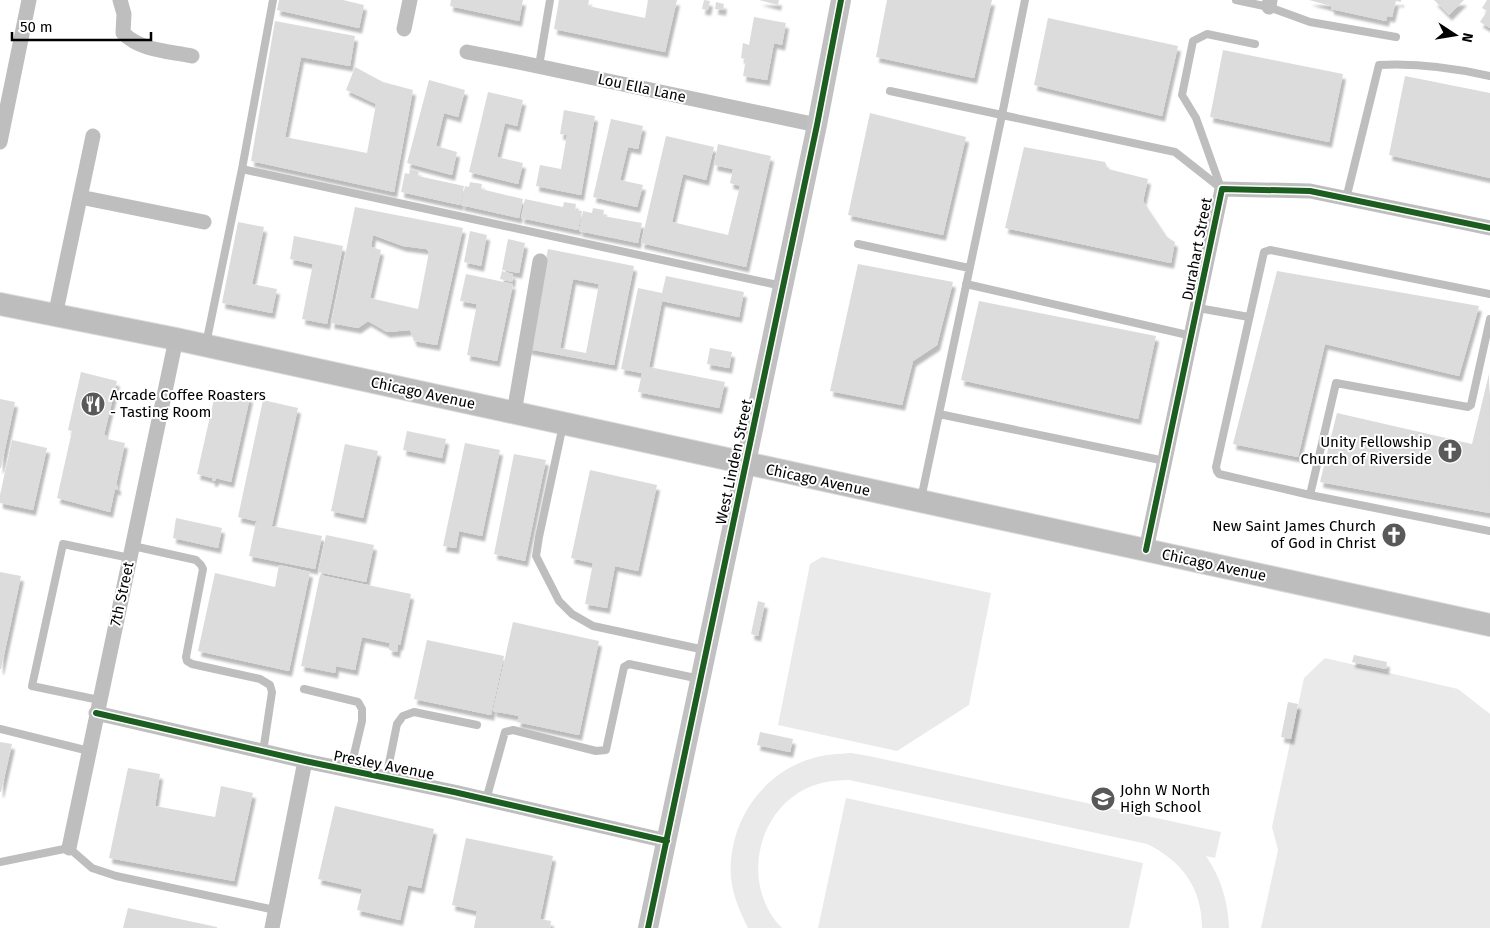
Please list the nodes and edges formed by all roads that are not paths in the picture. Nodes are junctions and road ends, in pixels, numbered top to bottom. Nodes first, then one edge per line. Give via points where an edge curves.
1 (29, 0) edge
2 (120, 0) edge
3 (273, 0) edge
4 (410, 0) edge
5 (550, 0) edge
6 (841, 0) edge
7 (1025, 0) edge
8 (1236, 0) edge
9 (1270, 3) edge
10 (404, 28) dead end
11 (1396, 37) dead end
12 (1255, 44) dead end
13 (467, 52) dead end
14 (192, 56) dead end
15 (539, 66) junction
16 (1490, 76) edge
17 (890, 91) dead end
18 (1002, 115) junction
19 (817, 125) junction
20 (93, 136) dead end
21 (0, 142) edge
22 (242, 169) junction
23 (1222, 190) junction
24 (80, 197) junction
25 (1346, 199) junction
26 (204, 222) dead end
27 (1490, 228) edge
28 (858, 244) dead end
29 (540, 261) dead end
30 (969, 268) junction
31 (966, 284) junction
32 (783, 286) junction
33 (1490, 294) edge
34 (0, 304) edge
35 (1198, 308) junction
36 (55, 316) junction
37 (1249, 317) junction
38 (1490, 319) edge
39 (1192, 336) junction
40 (176, 339) junction
41 (205, 346) junction
42 (514, 413) junction
43 (939, 414) junction
44 (563, 424) junction
45 (1165, 461) junction
46 (746, 464) junction
47 (1310, 495) junction
48 (921, 501) junction
49 (1490, 531) edge
50 (1146, 550) junction
51 (131, 552) junction
52 (1490, 625) edge
53 (707, 650) junction
54 (701, 680) junction
55 (304, 689) dead end
56 (98, 707) junction
57 (477, 725) dead end
58 (0, 729) edge
59 (89, 751) junction
60 (263, 752) junction
61 (305, 761) junction
62 (350, 771) junction
63 (386, 778) junction
64 (486, 800) junction
65 (667, 841) junction
66 (69, 848) junction
67 (0, 862) edge
68 (276, 910) junction
69 (272, 928) edge
70 (648, 928) edge

1 - 21 street
2 - 14 street via 124,33 132,41
3 - 22 lane
4 - 10 street
5 - 15 lane
6 - 19 main road, West Linden Street
7 - 18 lane
8 - 9 lane
9 - 11 lane via 1310,22
12 - 23 lane via 1207,34 1193,40 1182,95 1196,118
13 - 15 street, Lou Ella Lane
15 - 19 street, Lou Ella Lane
16 - 25 lane via 1402,64 1379,65
17 - 18 lane
18 - 23 lane via 1175,152
18 - 30 lane
19 - 32 main road, West Linden Street
20 - 24 street
22 - 32 lane
22 - 41 lane
23 - 25 street, Durahart Street via 1310,191
23 - 35 street, Durahart Street
24 - 26 street
24 - 36 street
25 - 27 street, Durahart Street
28 - 30 lane
29 - 42 street
30 - 31 lane
31 - 39 lane
31 - 43 lane
32 - 46 main road, West Linden Street
33 - 37 lane via 1270,250 1264,252 1261,259
34 - 36 main road, Chicago Avenue
35 - 37 lane
35 - 39 street, Durahart Street
36 - 40 main road, Chicago Avenue
37 - 47 lane via 1217,471
38 - 47 lane via 1468,407 1336,383
39 - 45 street, Durahart Street
40 - 41 main road, Chicago Avenue
40 - 51 street, 7th Street
41 - 42 main road, Chicago Avenue
42 - 44 main road, Chicago Avenue
43 - 45 lane
43 - 48 lane
44 - 46 main road, Chicago Avenue
44 - 53 lane via 536,556 559,601 572,614 594,626
45 - 50 street, Durahart Street
46 - 48 main road, Chicago Avenue
46 - 53 main road, West Linden Street
47 - 49 lane
48 - 50 main road, Chicago Avenue
50 - 52 main road, Chicago Avenue
51 - 56 street, 7th Street
51 - 56 lane via 63,544 32,686
51 - 60 lane via 196,560 201,565 203,569 187,661 260,679 270,685 272,692
53 - 54 main road, West Linden Street
54 - 64 lane via 629,664 624,667 606,750 596,751 514,730 504,732
54 - 65 main road, West Linden Street
55 - 62 lane via 358,702 362,709
56 - 59 street, 7th Street
56 - 60 street, Presley Avenue
57 - 63 lane via 414,712 403,716 397,724
58 - 59 lane
59 - 66 street, 7th Street
60 - 61 street, Presley Avenue
61 - 62 street, Presley Avenue
61 - 68 street
62 - 63 street, Presley Avenue
63 - 64 street, Presley Avenue
64 - 65 street, Presley Avenue
65 - 70 main road, West Linden Street
66 - 67 lane
66 - 68 lane via 92,868 116,876
68 - 69 street

